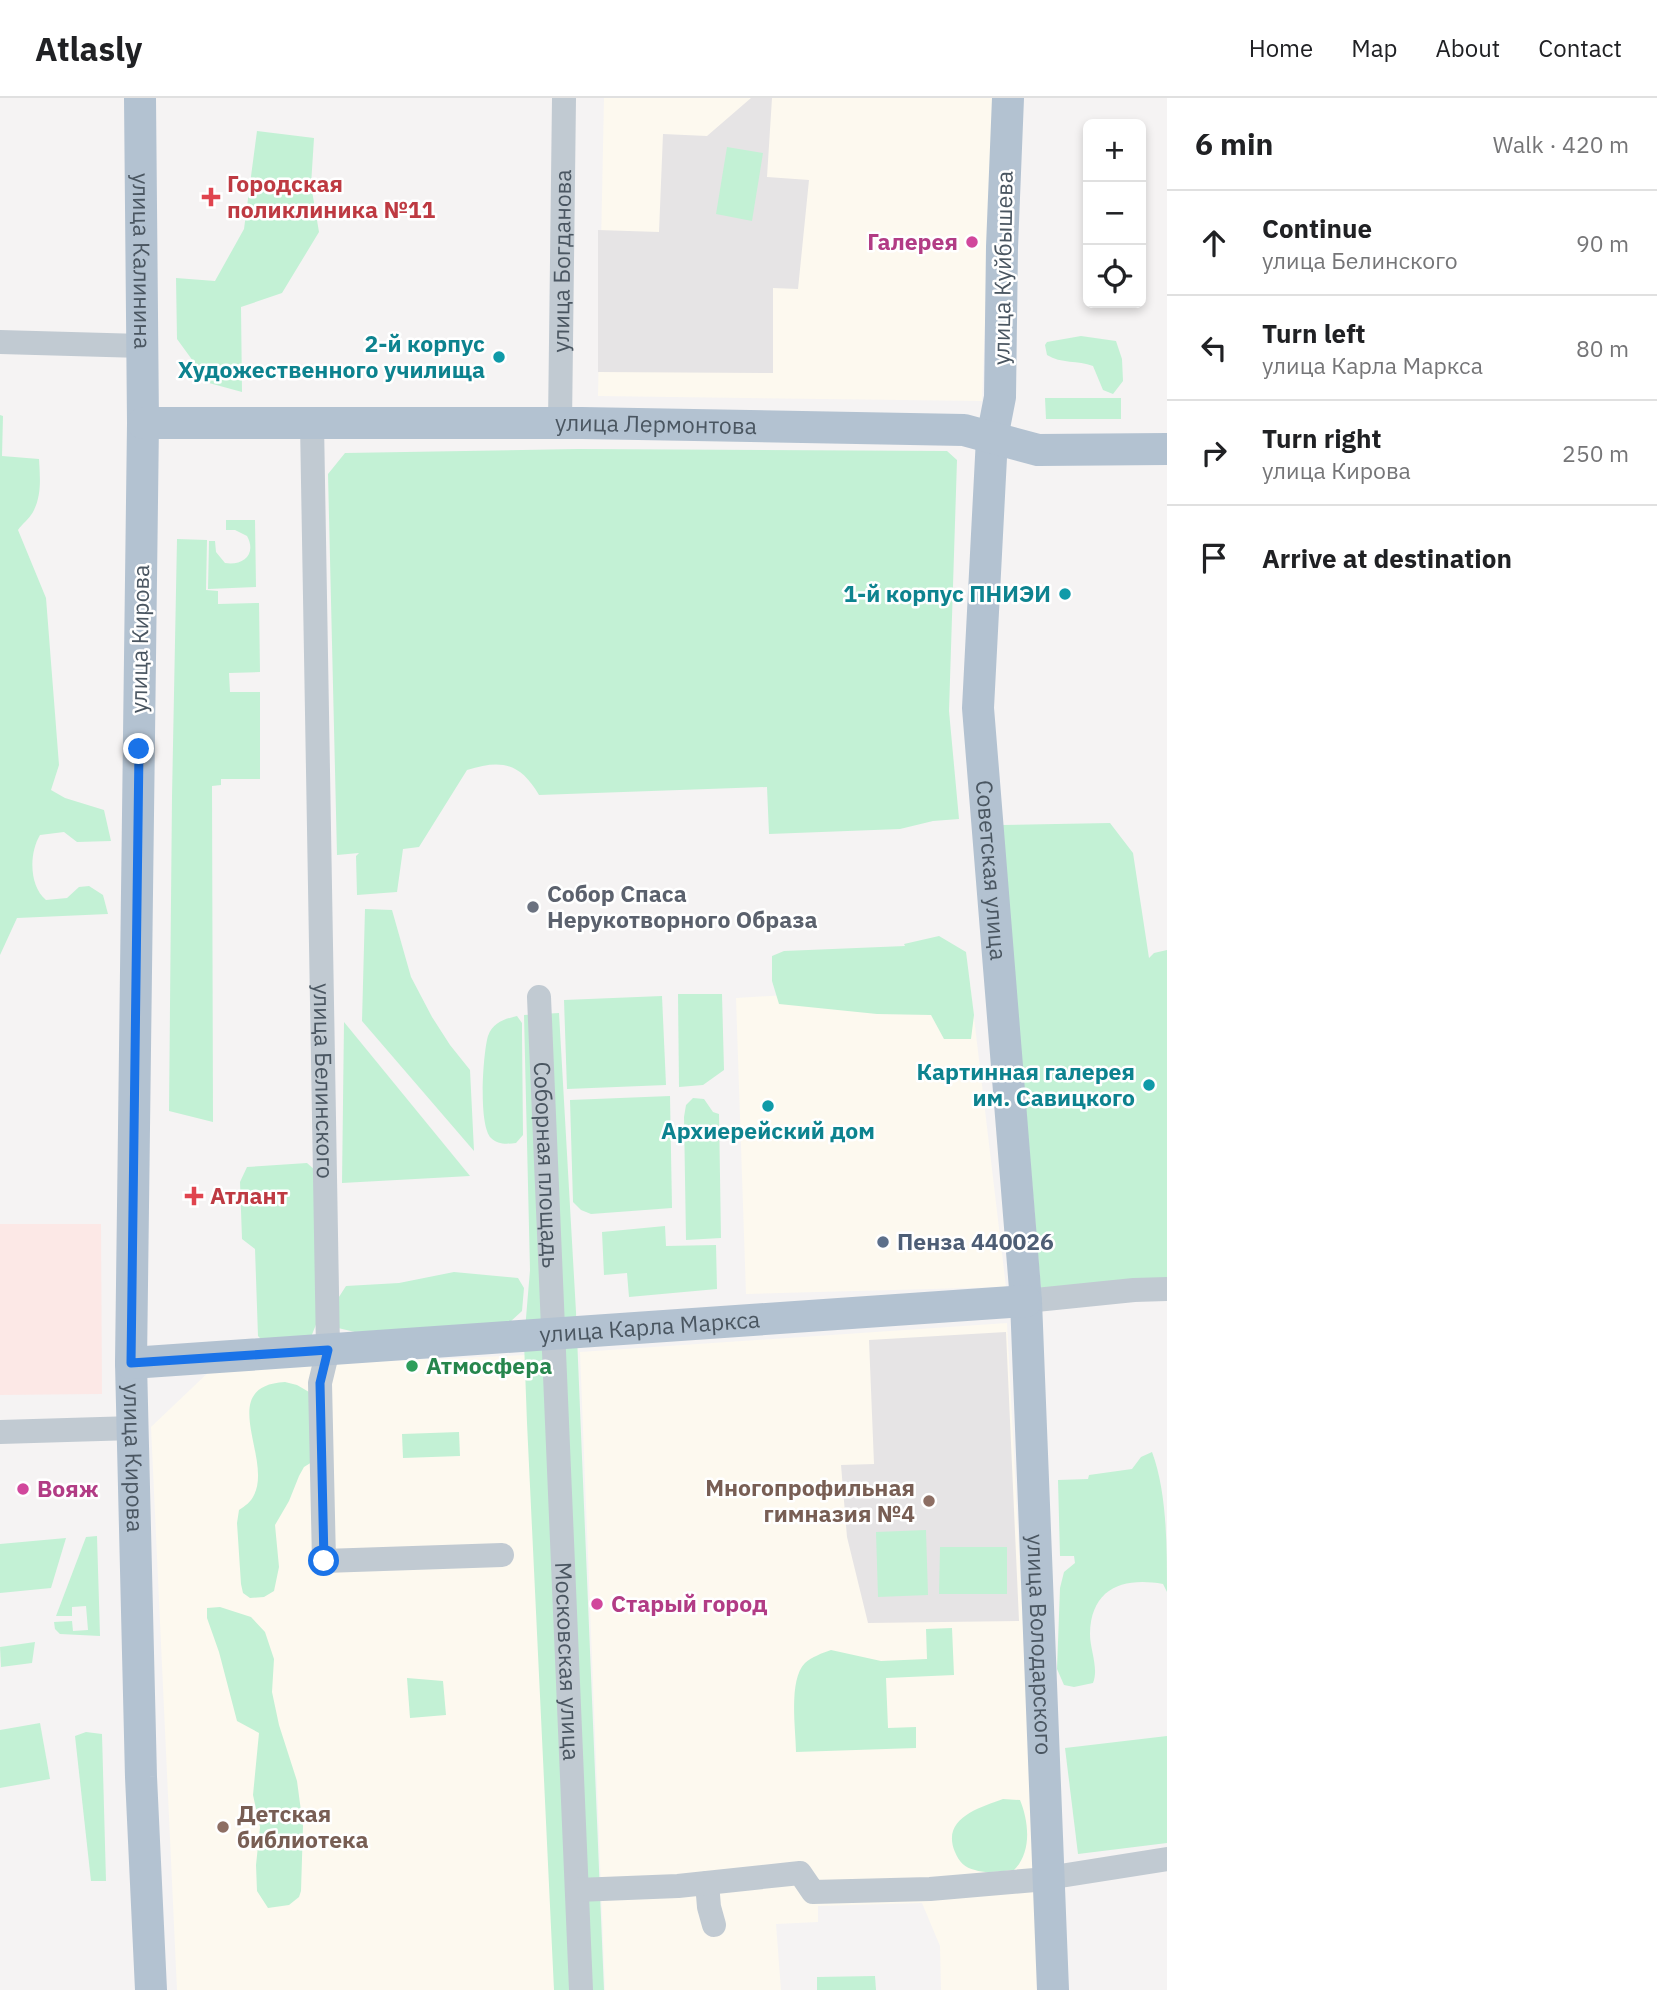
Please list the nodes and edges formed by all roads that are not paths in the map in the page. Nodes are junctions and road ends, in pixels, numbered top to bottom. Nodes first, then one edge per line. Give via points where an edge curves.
1 (140, 98) edge
2 (564, 98) edge
3 (1008, 98) edge
4 (0, 342) edge
5 (142, 346) junction
6 (143, 423) junction
7 (312, 423) junction
8 (560, 424) junction
9 (992, 438) junction
10 (1167, 449) edge
11 (539, 997) dead end
12 (1167, 1289) edge
13 (1026, 1301) junction
14 (551, 1335) junction
15 (328, 1350) junction
16 (131, 1363) junction
17 (134, 1428) junction
18 (0, 1432) edge
19 (502, 1555) dead end
20 (1167, 1859) edge
21 (1048, 1878) junction
22 (707, 1883) junction
23 (577, 1890) junction
24 (714, 1924) dead end
25 (151, 1990) edge
26 (581, 1990) edge
27 (1053, 1990) edge

1 - 5 main road, улица Калинина
2 - 8 street, улица Богданова
3 - 9 main road, улица Куйбышева via 1000,397
4 - 5 street
5 - 6 main road, улица Калинина
6 - 7 main road, улица Лермонтова
6 - 16 main road, улица Кирова
7 - 8 main road, улица Лермонтова
7 - 15 street, улица Белинского
8 - 9 main road, улица Лермонтова via 964,430
9 - 10 main road, улица Лермонтова via 1038,450
9 - 13 main road, Советская улица via 978,708
11 - 14 street, Соборная площадь
12 - 13 street, улица Карла Маркса
13 - 14 main road, улица Карла Маркса
13 - 21 main road, улица Володарского
14 - 15 main road, улица Карла Маркса
14 - 23 street, Московская улица
15 - 16 main road, улица Карла Маркса
15 - 19 street, улица Белинского via 320,1383 324,1561
16 - 17 main road, улица Кирова
17 - 18 street
17 - 25 main road, улица Кирова via 141,1777
20 - 21 street
21 - 22 street via 930,1889 813,1892 800,1873
21 - 27 main road, улица Володарского
22 - 23 street
22 - 24 street
23 - 26 street, Московская улица

